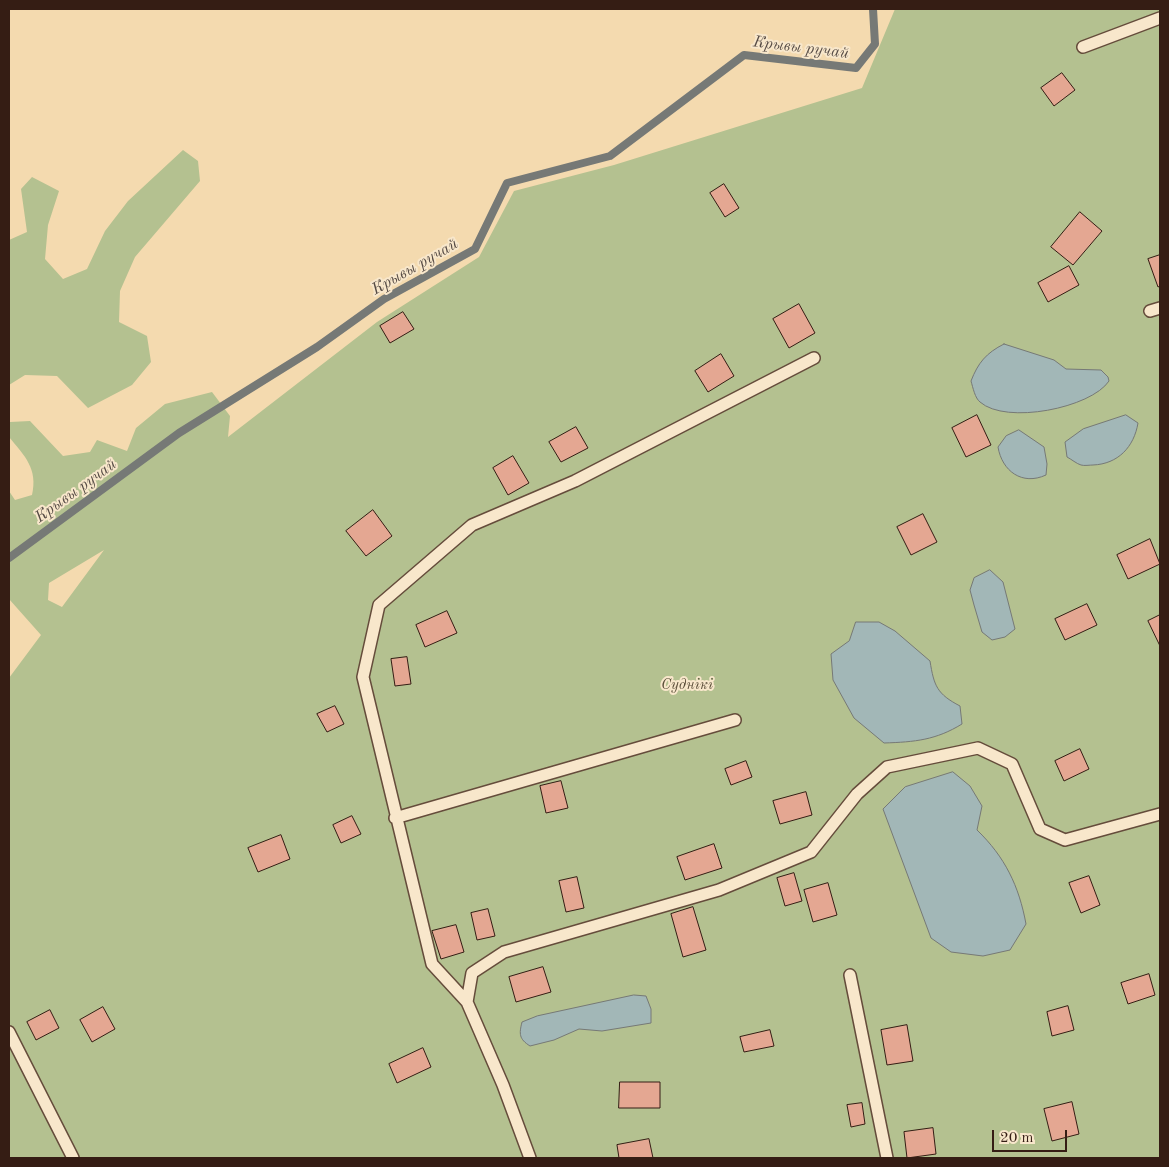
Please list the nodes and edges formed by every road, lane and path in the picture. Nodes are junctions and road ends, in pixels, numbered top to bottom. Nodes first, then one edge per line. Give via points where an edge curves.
1 (1160, 18) edge
2 (1084, 47) dead end
3 (814, 358) dead end
4 (735, 720) dead end
5 (1160, 814) edge
6 (395, 818) junction
7 (850, 975) dead end
8 (467, 1002) junction
9 (9, 1032) edge
10 (72, 1158) edge
11 (530, 1158) edge
12 (886, 1158) edge

1 - 2 lane
3 - 6 lane via 574,481 472,525 379,604 363,677
4 - 6 lane
5 - 8 lane via 1065,840 1040,829 1012,764 978,748 887,767 857,794 811,852 719,890 504,952 472,973
6 - 8 lane via 432,964
7 - 12 lane
8 - 11 lane
9 - 10 lane

